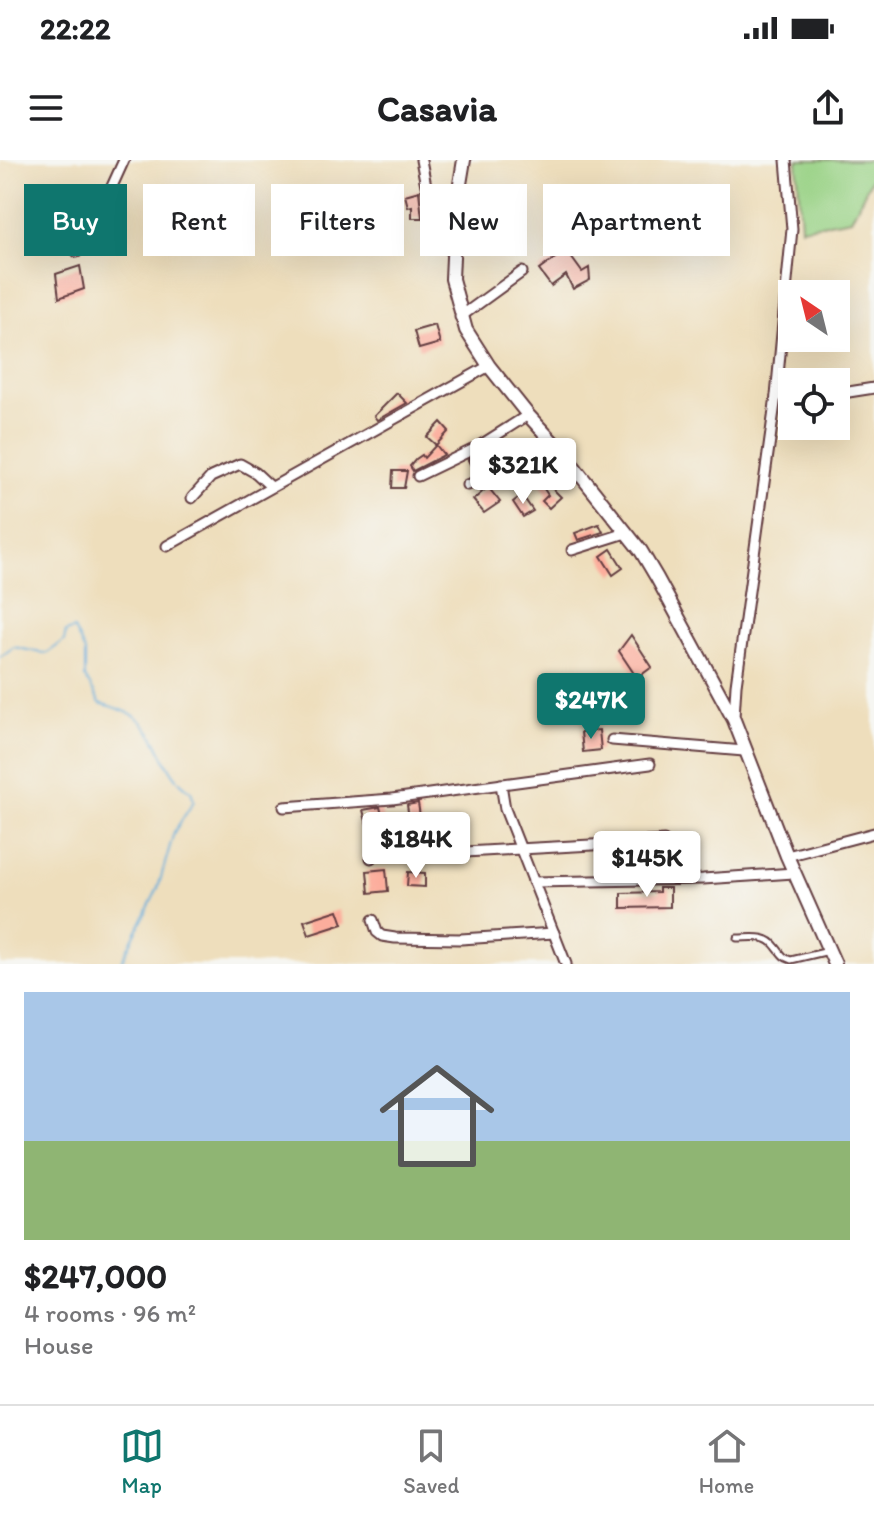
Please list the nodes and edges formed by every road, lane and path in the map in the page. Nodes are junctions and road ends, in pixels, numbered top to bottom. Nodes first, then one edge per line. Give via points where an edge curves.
1 (124, 160) edge
2 (421, 160) edge
3 (464, 160) edge
4 (786, 160) edge
5 (113, 184) edge
6 (426, 184) edge
7 (460, 184) edge
8 (453, 256) edge
9 (522, 272) dead end
10 (460, 317) junction
11 (489, 366) junction
12 (874, 388) edge
13 (850, 392) edge
14 (776, 396) joint
15 (528, 415) junction
16 (563, 453) junction
17 (418, 476) dead end
18 (467, 485) dead end
19 (270, 486) junction
20 (192, 498) dead end
21 (626, 533) junction
22 (167, 546) dead end
23 (572, 550) dead end
24 (734, 720) junction
25 (612, 740) dead end
26 (744, 751) junction
27 (650, 764) dead end
28 (501, 784) junction
29 (284, 807) dead end
30 (874, 833) edge
31 (664, 841) dead end
32 (520, 848) junction
33 (787, 856) junction
34 (371, 858) dead end
35 (794, 873) junction
36 (533, 882) junction
37 (373, 920) dead end
38 (554, 933) junction
39 (737, 938) dead end
40 (829, 951) junction
41 (566, 964) edge
42 (835, 964) edge

1 - 5 street
2 - 6 street
3 - 7 street
4 - 14 street via 792,229
8 - 10 street
9 - 10 street
10 - 11 street
11 - 15 street
11 - 19 street
12 - 13 street
14 - 24 street
15 - 16 street
15 - 17 street
16 - 18 street via 512,477
16 - 21 street
19 - 20 street via 240,464 211,477
19 - 22 street
21 - 23 street
21 - 24 street via 657,578
24 - 26 street
25 - 26 street
26 - 33 street
27 - 28 street
28 - 29 street
28 - 32 street
30 - 33 street
31 - 32 street
32 - 34 street via 411,855 391,847
32 - 36 street
33 - 35 street
35 - 36 street
35 - 40 street
36 - 38 street
37 - 38 street via 377,932 395,938
38 - 41 street
39 - 40 lane via 770,940 791,960
40 - 42 street

